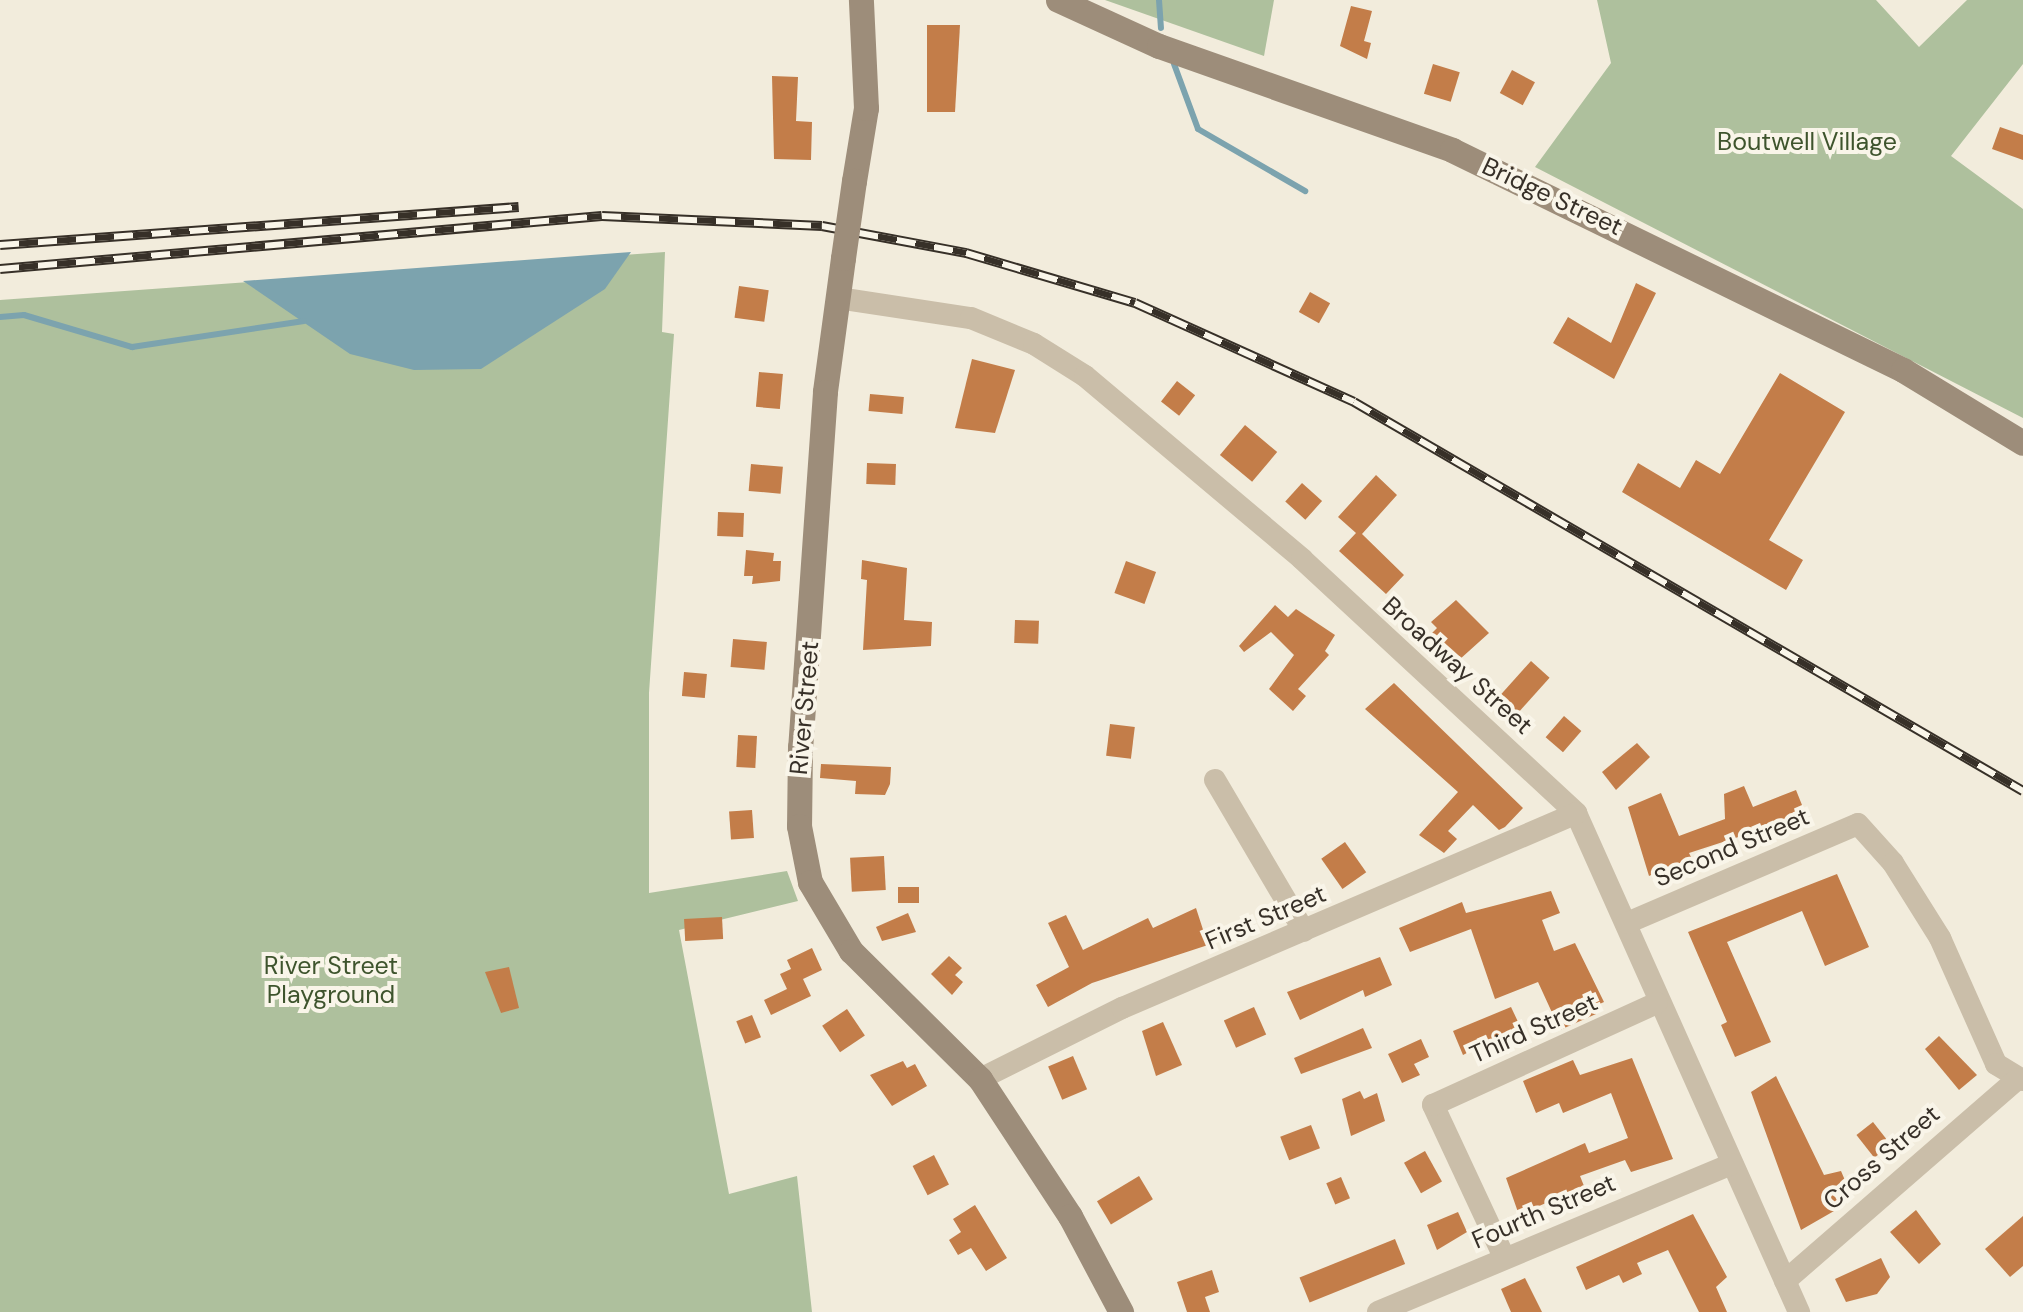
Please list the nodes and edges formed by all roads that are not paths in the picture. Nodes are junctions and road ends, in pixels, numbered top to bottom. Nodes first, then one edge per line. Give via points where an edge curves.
1 (862, 0) edge
2 (1058, 0) edge
3 (838, 298) junction
4 (2023, 443) edge
5 (1215, 780) dead end
6 (1576, 813) junction
7 (1627, 922) junction
8 (1304, 932) junction
9 (1658, 1003) junction
10 (980, 1079) junction
11 (2020, 1080) edge
12 (1731, 1164) junction
13 (1504, 1257) junction
14 (1785, 1281) junction
15 (1121, 1312) edge
16 (1378, 1312) edge
17 (1800, 1312) edge

1 - 3 main road, River Street, bridge via 866,108
2 - 4 main road, Bridge Street via 1159,46 1452,150 1903,370
3 - 6 street, Broadway Street via 972,318 1024,339 1085,376 1302,559
3 - 10 main road, River Street via 825,392 800,748 801,842 815,900 851,951
5 - 8 street
6 - 7 street, Broadway Street
6 - 8 street, First Street
7 - 9 street, Broadway Street
7 - 11 street, Second Street via 1858,824 1940,938 1996,1064
8 - 10 street, First Street via 1122,1008
9 - 12 street, Broadway Street
9 - 13 street, Third Street via 1433,1105
10 - 15 main road, River Street via 1070,1216
11 - 14 street, Cross Street
12 - 13 street, Fourth Street
12 - 14 street, Broadway Street
13 - 16 street, Fourth Street
14 - 17 street, Broadway Street

